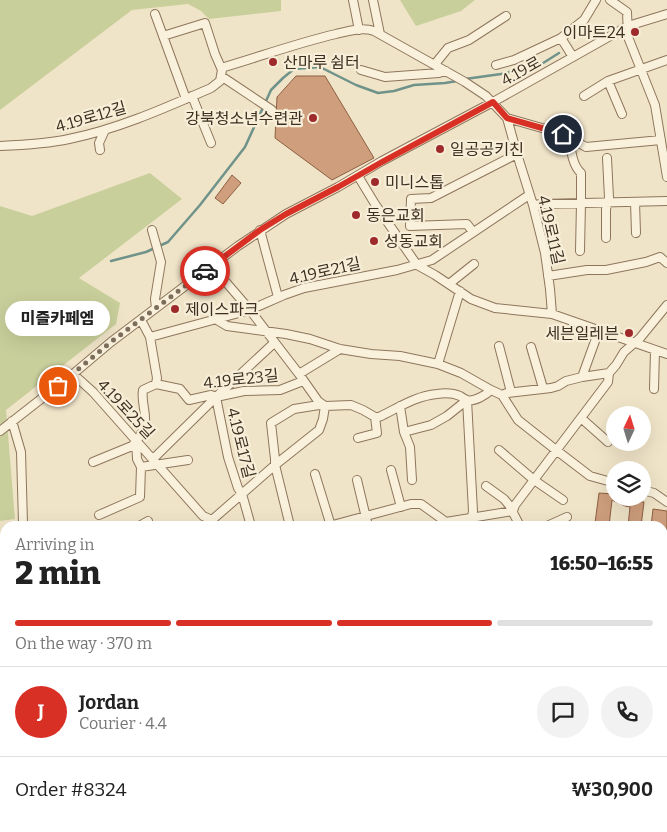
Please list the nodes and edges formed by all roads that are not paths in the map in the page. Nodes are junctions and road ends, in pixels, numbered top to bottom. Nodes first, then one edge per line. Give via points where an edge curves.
1 (353, 0) edge
2 (373, 0) edge
3 (596, 0) edge
4 (610, 0) edge
5 (155, 14) dead end
6 (667, 14) edge
7 (506, 16) dead end
8 (626, 27) junction
9 (359, 30) junction
10 (380, 34) junction
11 (163, 36) junction
12 (561, 38) junction
13 (573, 57) junction
14 (667, 60) edge
15 (435, 64) junction
16 (496, 65) dead end
17 (361, 70) dead end
18 (640, 70) junction
19 (446, 71) junction
20 (221, 72) junction
21 (608, 81) junction
22 (584, 96) dead end
23 (189, 97) junction
24 (493, 102) junction
25 (272, 110) dead end
26 (622, 114) dead end
27 (507, 118) junction
28 (105, 130) junction
29 (569, 138) junction
30 (661, 140) junction
31 (211, 143) dead end
32 (0, 146) edge
33 (100, 150) dead end
34 (516, 154) junction
35 (607, 158) dead end
36 (358, 176) junction
37 (667, 177) edge
38 (529, 195) junction
39 (667, 201) edge
40 (635, 202) junction
41 (581, 203) junction
42 (607, 203) junction
43 (533, 205) junction
44 (152, 230) dead end
45 (260, 230) junction
46 (473, 232) junction
47 (636, 233) dead end
48 (606, 238) dead end
49 (580, 251) dead end
50 (667, 263) edge
51 (474, 264) dead end
52 (417, 265) junction
53 (212, 266) junction
54 (548, 276) junction
55 (449, 284) junction
56 (460, 291) junction
57 (278, 298) junction
58 (667, 305) edge
59 (156, 308) junction
60 (250, 310) junction
61 (552, 314) junction
62 (141, 320) junction
63 (218, 320) junction
64 (599, 330) junction
65 (266, 332) junction
66 (150, 337) junction
67 (274, 343) junction
68 (634, 344) junction
69 (499, 346) dead end
70 (532, 347) dead end
71 (340, 349) junction
72 (655, 350) junction
73 (667, 354) edge
74 (438, 364) junction
75 (609, 373) junction
76 (73, 374) junction
77 (301, 377) junction
78 (582, 377) junction
79 (156, 384) junction
80 (543, 388) junction
81 (654, 389) dead end
82 (491, 390) junction
83 (511, 392) junction
84 (502, 396) junction
85 (216, 397) junction
86 (467, 400) junction
87 (325, 406) junction
88 (400, 406) junction
89 (375, 417) junction
90 (581, 418) junction
91 (12, 421) junction
92 (0, 431) edge
93 (404, 432) junction
94 (358, 438) dead end
95 (606, 440) edge
96 (136, 442) junction
97 (499, 450) dead end
98 (556, 450) junction
99 (188, 460) dead end
100 (155, 461) junction
101 (93, 462) dead end
102 (275, 465) junction
103 (141, 467) junction
104 (391, 470) dead end
105 (315, 474) dead end
106 (357, 480) dead end
107 (412, 480) dead end
108 (534, 480) junction
109 (606, 480) edge
110 (486, 486) dead end
111 (651, 492) edge
112 (242, 494) junction
113 (563, 500) dead end
114 (667, 502) edge
115 (402, 507) junction
116 (513, 511) junction
117 (99, 515) dead end
118 (365, 516) junction
119 (472, 517) junction
120 (567, 517) dead end
121 (23, 521) edge
122 (210, 521) edge
123 (215, 521) edge
124 (250, 521) edge
125 (289, 521) edge
126 (329, 521) edge
127 (348, 521) edge
128 (366, 521) edge
129 (440, 521) edge
130 (458, 521) edge
131 (518, 521) edge
132 (558, 521) edge

1 - 9 street
2 - 10 street
3 - 12 street via 584,20
4 - 8 street via 627,12
5 - 11 street
6 - 8 street, 4.19로
7 - 15 street via 469,40 448,48
8 - 13 street, 4.19로
8 - 18 street
9 - 10 street, 4.19로12길 via 368,29
9 - 20 street, 4.19로12길 via 293,45
10 - 15 street, 4.19로12길
11 - 20 street via 205,23
11 - 23 street
12 - 13 street
12 - 16 street
13 - 24 street, 4.19로
14 - 18 street
15 - 19 street, 4.19로12길
17 - 19 street via 385,77
18 - 21 street
18 - 30 street via 655,106
19 - 24 street, 4.19로12길
20 - 23 street, 4.19로12길 via 220,81
20 - 25 street
21 - 22 street
21 - 26 street
23 - 28 street, 4.19로12길
23 - 31 street
24 - 27 street, 4.19로11길
24 - 36 street, 4.19로
27 - 29 street
27 - 34 street, 4.19로11길
28 - 32 street, 4.19로12길 via 38,144
28 - 33 street via 99,143
29 - 30 street via 586,147
29 - 41 street via 581,173
30 - 37 street
34 - 38 street, 4.19로11길
34 - 46 street via 431,198 411,199 410,226 467,224
35 - 42 street
36 - 45 street, 4.19로
36 - 52 street
38 - 43 street, 4.19로11길
38 - 46 street, 4.19로21길
39 - 40 street
40 - 42 street
40 - 47 street
41 - 42 street
41 - 43 street
41 - 49 street
42 - 48 street
43 - 54 street, 4.19로11길
44 - 59 street via 161,262
45 - 53 street, 4.19로
45 - 57 street
46 - 52 street, 4.19로21길 via 432,260
50 - 54 street via 660,257 606,270
51 - 55 street
52 - 55 street
52 - 57 street, 4.19로21길 via 304,288
53 - 59 street, 4.19로
53 - 60 street
54 - 61 street, 4.19로11길
55 - 56 street
56 - 61 street via 495,308
56 - 74 street
57 - 60 street, 4.19로21길
58 - 68 street
59 - 62 street, 4.19로
60 - 63 street, 4.19로21길
60 - 65 street
61 - 64 street
62 - 66 street
62 - 76 street, 4.19로
63 - 65 street via 227,326
63 - 66 street, 4.19로21길
64 - 68 street
64 - 78 street
65 - 67 street
65 - 71 street via 310,339
66 - 79 street
67 - 77 street
67 - 85 street, 4.19로17길
68 - 72 street
68 - 75 street
69 - 83 street
70 - 80 street
71 - 74 street
71 - 77 street, 4.19로23길
72 - 73 street
72 - 81 street
74 - 82 street
75 - 78 street
75 - 90 street via 608,382
76 - 91 street, 4.19로
76 - 96 street, 4.19로25길
77 - 85 street, 4.19로23길 via 280,390 244,391
77 - 87 street
78 - 80 street
79 - 85 street, 4.19로23길 via 180,389 189,400 211,395
79 - 96 street via 143,390 145,423
80 - 83 street
82 - 84 street
82 - 86 street
83 - 84 street
84 - 98 street via 518,420
85 - 100 street, 4.19로17길
85 - 112 street, 4.19로17길 via 228,457
86 - 88 street via 449,393 437,394
86 - 93 street via 431,425
86 - 119 street
87 - 89 street via 351,405
87 - 102 street, 4.19로17길 via 319,430
87 - 102 street, 4.19로17길 via 319,404 294,409 271,423
88 - 89 street
88 - 93 street
89 - 94 street via 377,433
90 - 95 street
90 - 98 street
91 - 92 street, 4.19로
91 - 121 street via 21,452
93 - 107 street via 410,447
96 - 100 street, 4.19로25길
96 - 101 street
96 - 103 street
97 - 108 street
98 - 108 street
98 - 109 street via 590,476
99 - 100 street
100 - 103 street
100 - 122 street, 4.19로25길
102 - 112 street, 4.19로17길
102 - 125 street
103 - 117 street via 140,497
104 - 115 street
105 - 126 street
106 - 118 street
108 - 113 street
108 - 116 street
110 - 116 street via 504,499
111 - 114 street
112 - 123 street, 4.19로17길
112 - 124 street
115 - 118 street
115 - 129 street via 421,504
116 - 119 street
116 - 131 street
118 - 127 street
118 - 128 street
119 - 130 street
120 - 132 street

